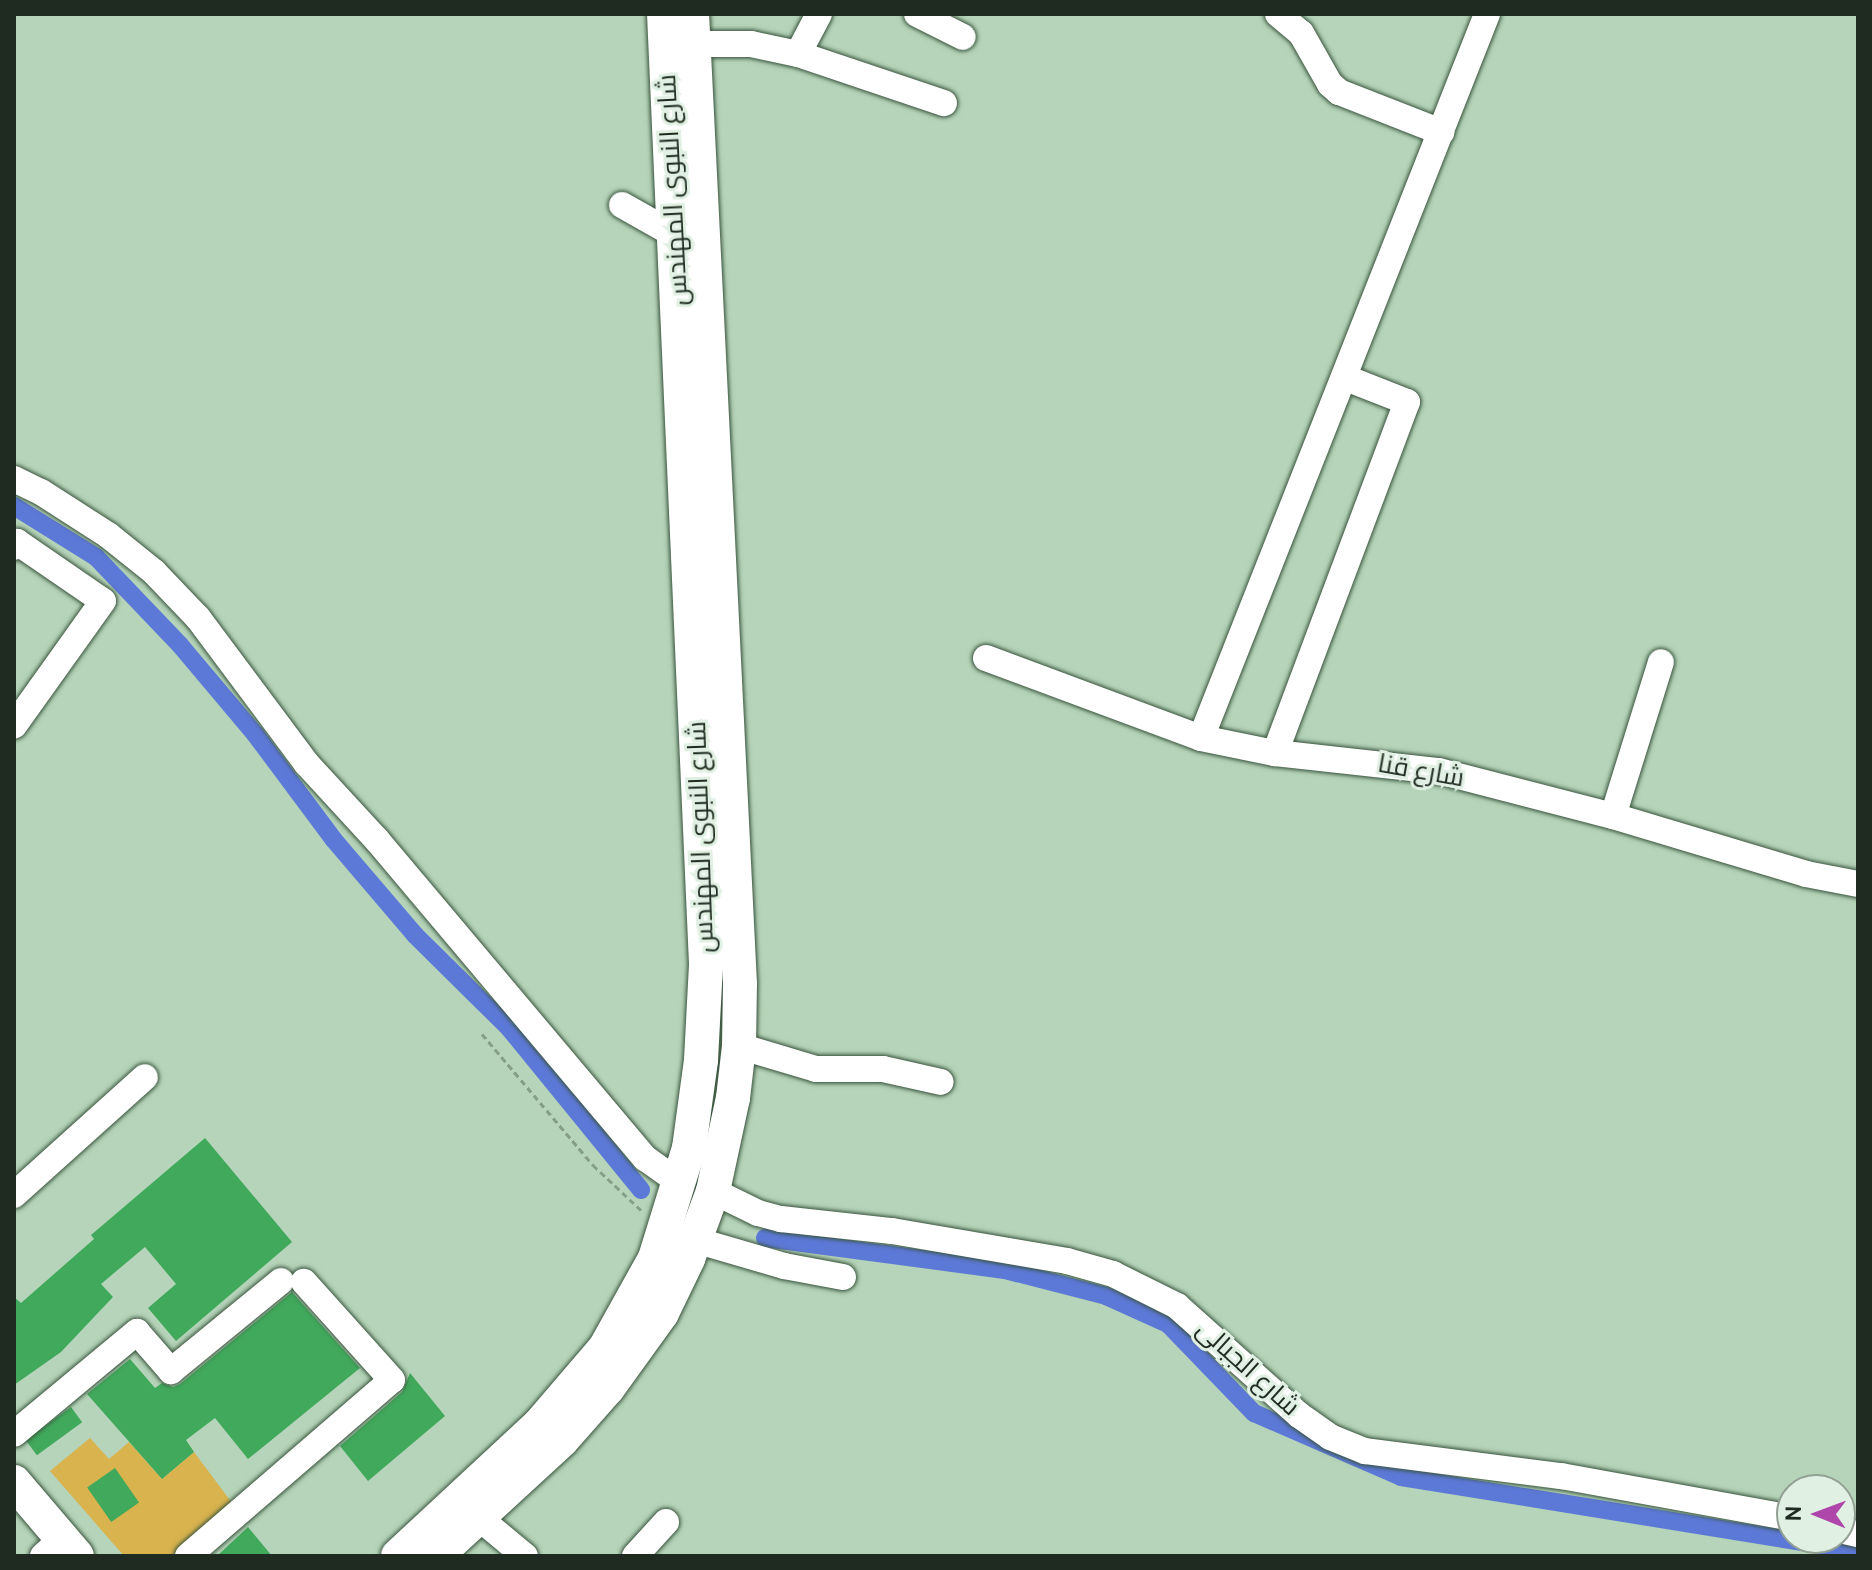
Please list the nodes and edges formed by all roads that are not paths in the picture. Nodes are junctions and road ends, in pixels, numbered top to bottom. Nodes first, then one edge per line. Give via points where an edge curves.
1 (664, 14) edge
2 (819, 14) edge
3 (917, 14) edge
4 (1278, 14) edge
5 (1487, 14) edge
6 (692, 29) edge
7 (963, 37) dead end
8 (798, 54) junction
9 (944, 103) dead end
10 (1441, 132) junction
11 (622, 205) dead end
12 (675, 235) junction
13 (1346, 378) junction
14 (14, 479) edge
15 (14, 547) edge
16 (986, 658) dead end
17 (1661, 662) dead end
18 (14, 726) edge
19 (713, 736) junction
20 (1201, 738) junction
21 (1275, 753) junction
22 (715, 786) junction
23 (1613, 816) junction
24 (1858, 884) edge
25 (739, 1046) junction
26 (145, 1077) dead end
27 (941, 1082) dead end
28 (680, 1183) junction
29 (713, 1191) junction
30 (14, 1195) edge
31 (681, 1235) junction
32 (843, 1277) dead end
33 (14, 1434) edge
34 (16, 1487) edge
35 (1776, 1515) edge
36 (478, 1517) junction
37 (666, 1522) dead end
38 (61, 1550) edge
39 (188, 1556) edge
40 (398, 1556) edge
41 (436, 1556) edge
42 (525, 1556) edge
43 (635, 1556) edge

1 - 12 main road, شارع النبوى المهندس
2 - 8 street
3 - 7 street
4 - 10 street via 1301,33 1339,92
5 - 10 street
6 - 8 street
6 - 19 main road, شارع النبوى المهندس
8 - 9 street
10 - 13 street
11 - 12 street
12 - 19 main road, شارع النبوى المهندس
13 - 20 street
13 - 21 street via 1407,402
14 - 28 street via 108,535 198,618 307,764 645,1158
15 - 18 street via 17,542 103,601
16 - 20 street, شارع قنا
17 - 23 street
19 - 22 main road, شارع النبوى المهندس
20 - 21 street, شارع قنا
21 - 23 street, شارع قنا via 1427,769
22 - 25 main road, شارع النبوى المهندس
22 - 28 main road, شارع النبوى المهندس via 702,1045
23 - 24 street, شارع قنا via 1798,872
25 - 27 street via 816,1069 883,1069
25 - 29 main road, شارع النبوى المهندس
26 - 30 street
28 - 31 main road, شارع النبوى المهندس
29 - 31 main road, شارع النبوى المهندس
29 - 35 street, شارع الجبالى via 781,1219 921,1236 1113,1274 1177,1306 1306,1421 1365,1451 1561,1476
31 - 32 street via 784,1266
31 - 36 main road, شارع النبوى المهندس via 662,1313 562,1440
31 - 40 main road, شارع النبوى المهندس via 587,1372 539,1425
33 - 39 street via 137,1332 171,1371 292,1281 392,1380
34 - 38 main road
36 - 41 main road, شارع النبوى المهندس
36 - 42 street
37 - 43 street

